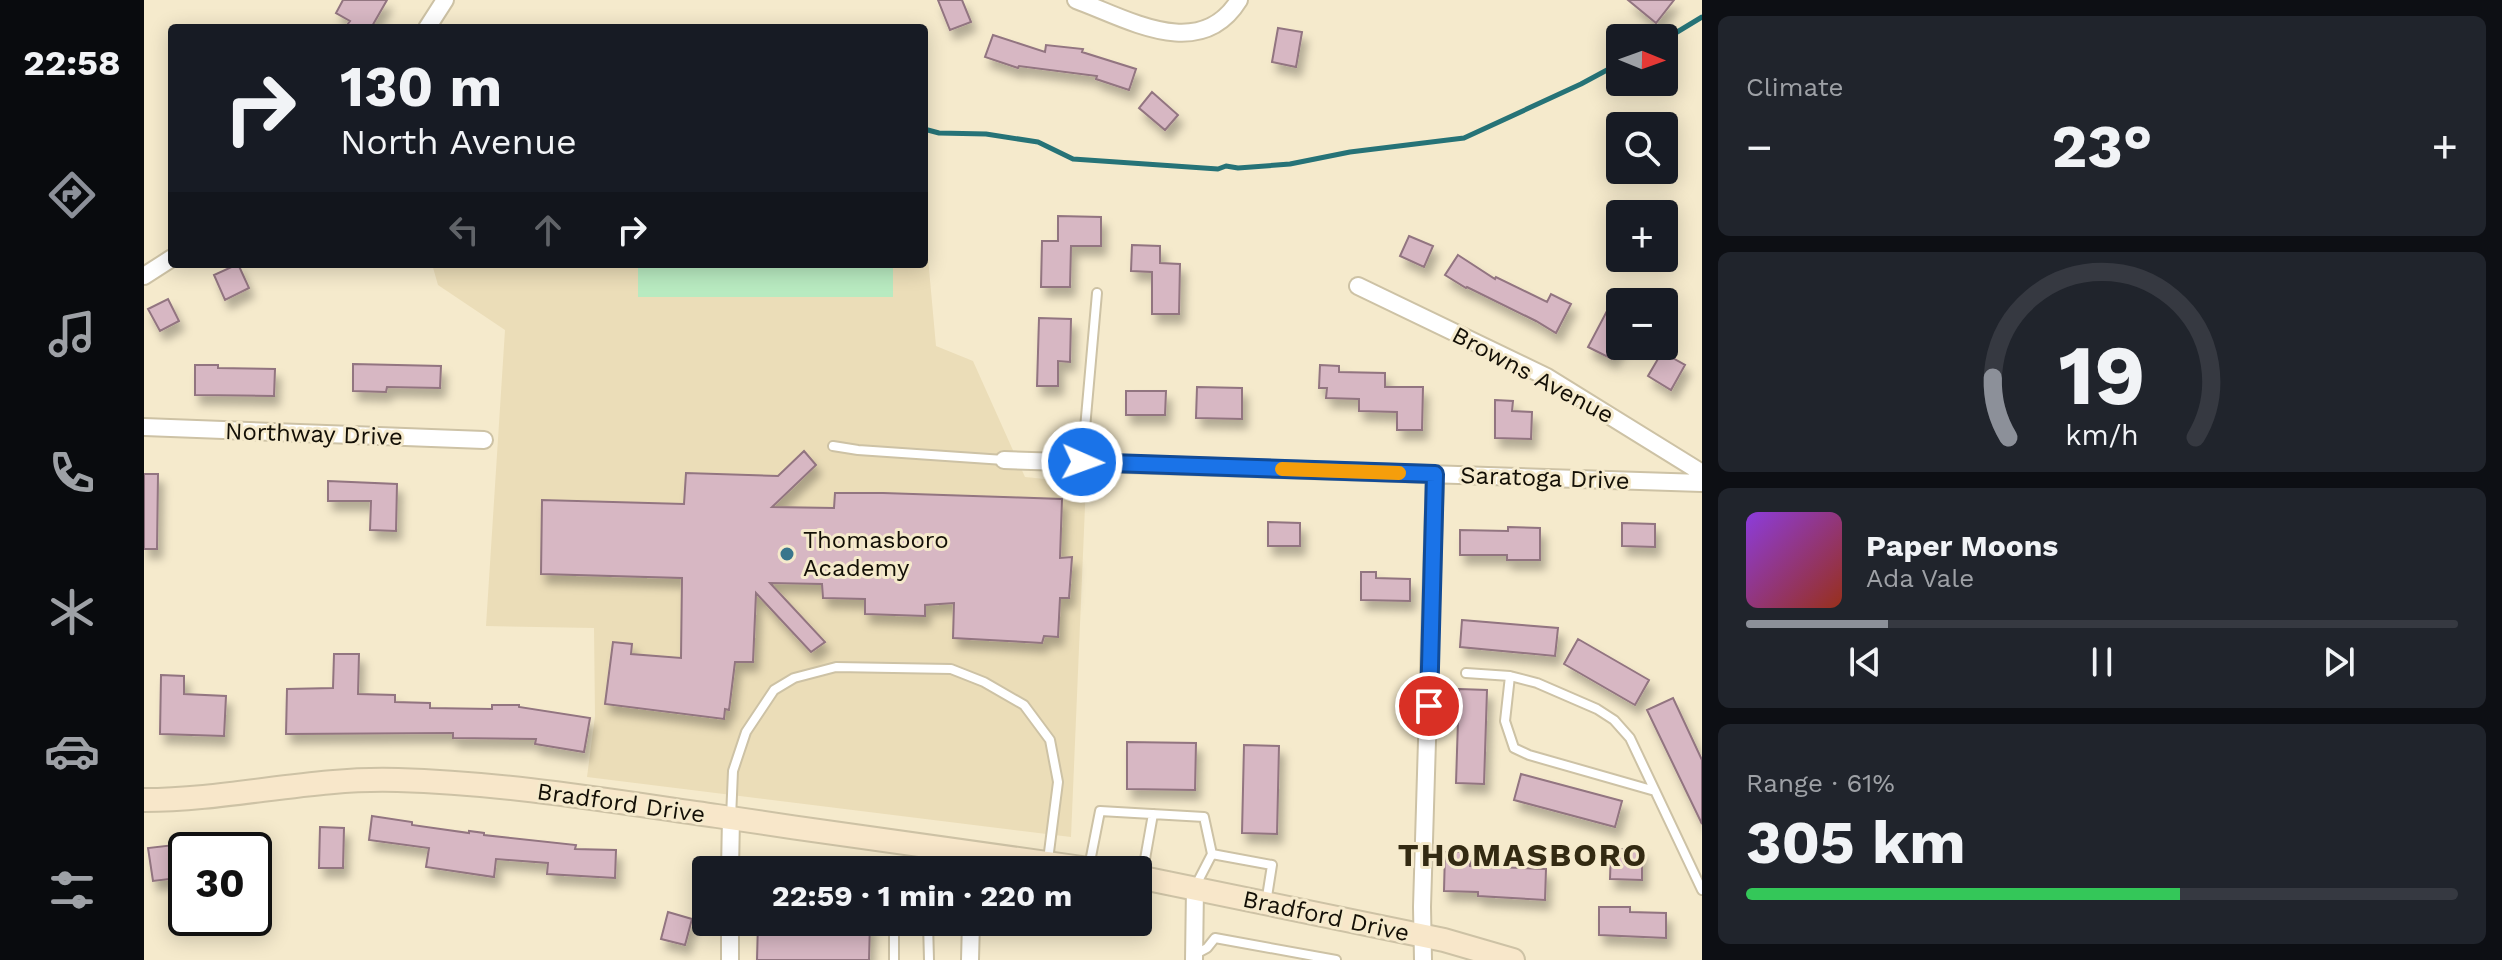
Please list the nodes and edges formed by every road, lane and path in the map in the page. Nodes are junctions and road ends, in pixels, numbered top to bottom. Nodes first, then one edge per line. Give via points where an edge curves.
1 (445, 0) edge
2 (1076, 0) edge
3 (1239, 0) edge
4 (430, 24) edge
5 (168, 261) edge
6 (144, 276) edge
7 (1358, 286) dead end
8 (1097, 293) dead end
9 (144, 427) edge
10 (484, 440) dead end
11 (833, 446) dead end
12 (1004, 460) joint
13 (1082, 462) junction
14 (1702, 473) edge
15 (1435, 474) junction
16 (1702, 483) edge
17 (1466, 673) dead end
18 (1510, 676) junction
19 (1655, 791) junction
20 (144, 800) edge
21 (1153, 814) junction
22 (731, 818) junction
23 (1212, 854) junction
24 (730, 856) edge
25 (942, 856) edge
26 (1049, 856) edge
27 (1091, 856) edge
28 (1144, 856) edge
29 (1152, 879) edge
30 (1195, 888) junction
31 (1702, 890) edge
32 (1266, 904) junction
33 (730, 936) edge
34 (894, 936) edge
35 (928, 936) edge
36 (971, 936) edge
37 (1423, 936) junction
38 (1194, 957) edge
39 (730, 960) edge
40 (894, 960) edge
41 (929, 960) edge
42 (970, 960) edge
43 (1336, 960) edge
44 (1423, 960) edge
45 (1513, 960) edge

1 - 4 street
2 - 3 street via 1165,34 1185,35 1220,21
5 - 6 street
7 - 14 street, Browns Avenue via 1547,377
8 - 13 lane
9 - 10 street, Northway Drive
11 - 12 lane
12 - 13 street, Saratoga Drive
13 - 15 street, Saratoga Drive
15 - 16 street, Saratoga Drive
15 - 37 street
17 - 18 lane
18 - 19 lane via 1537,683 1614,720 1630,738
18 - 19 lane via 1505,721 1514,748
19 - 31 lane
20 - 22 street, Bradford Drive via 397,780 464,783
21 - 23 lane via 1204,817
21 - 27 lane via 1100,811
21 - 28 lane
22 - 24 street
22 - 25 street, Bradford Drive
22 - 26 lane via 735,766 746,732 774,690 794,678 836,667 951,669 1024,705 1050,740 1058,782
23 - 30 lane
23 - 32 lane via 1272,865
29 - 30 street, Bradford Drive
30 - 32 street, Bradford Drive
30 - 38 street
32 - 37 street, Bradford Drive
33 - 39 street
34 - 40 lane
35 - 41 lane
36 - 42 street
37 - 44 street
37 - 45 street, Bradford Drive
38 - 43 lane via 1215,938

